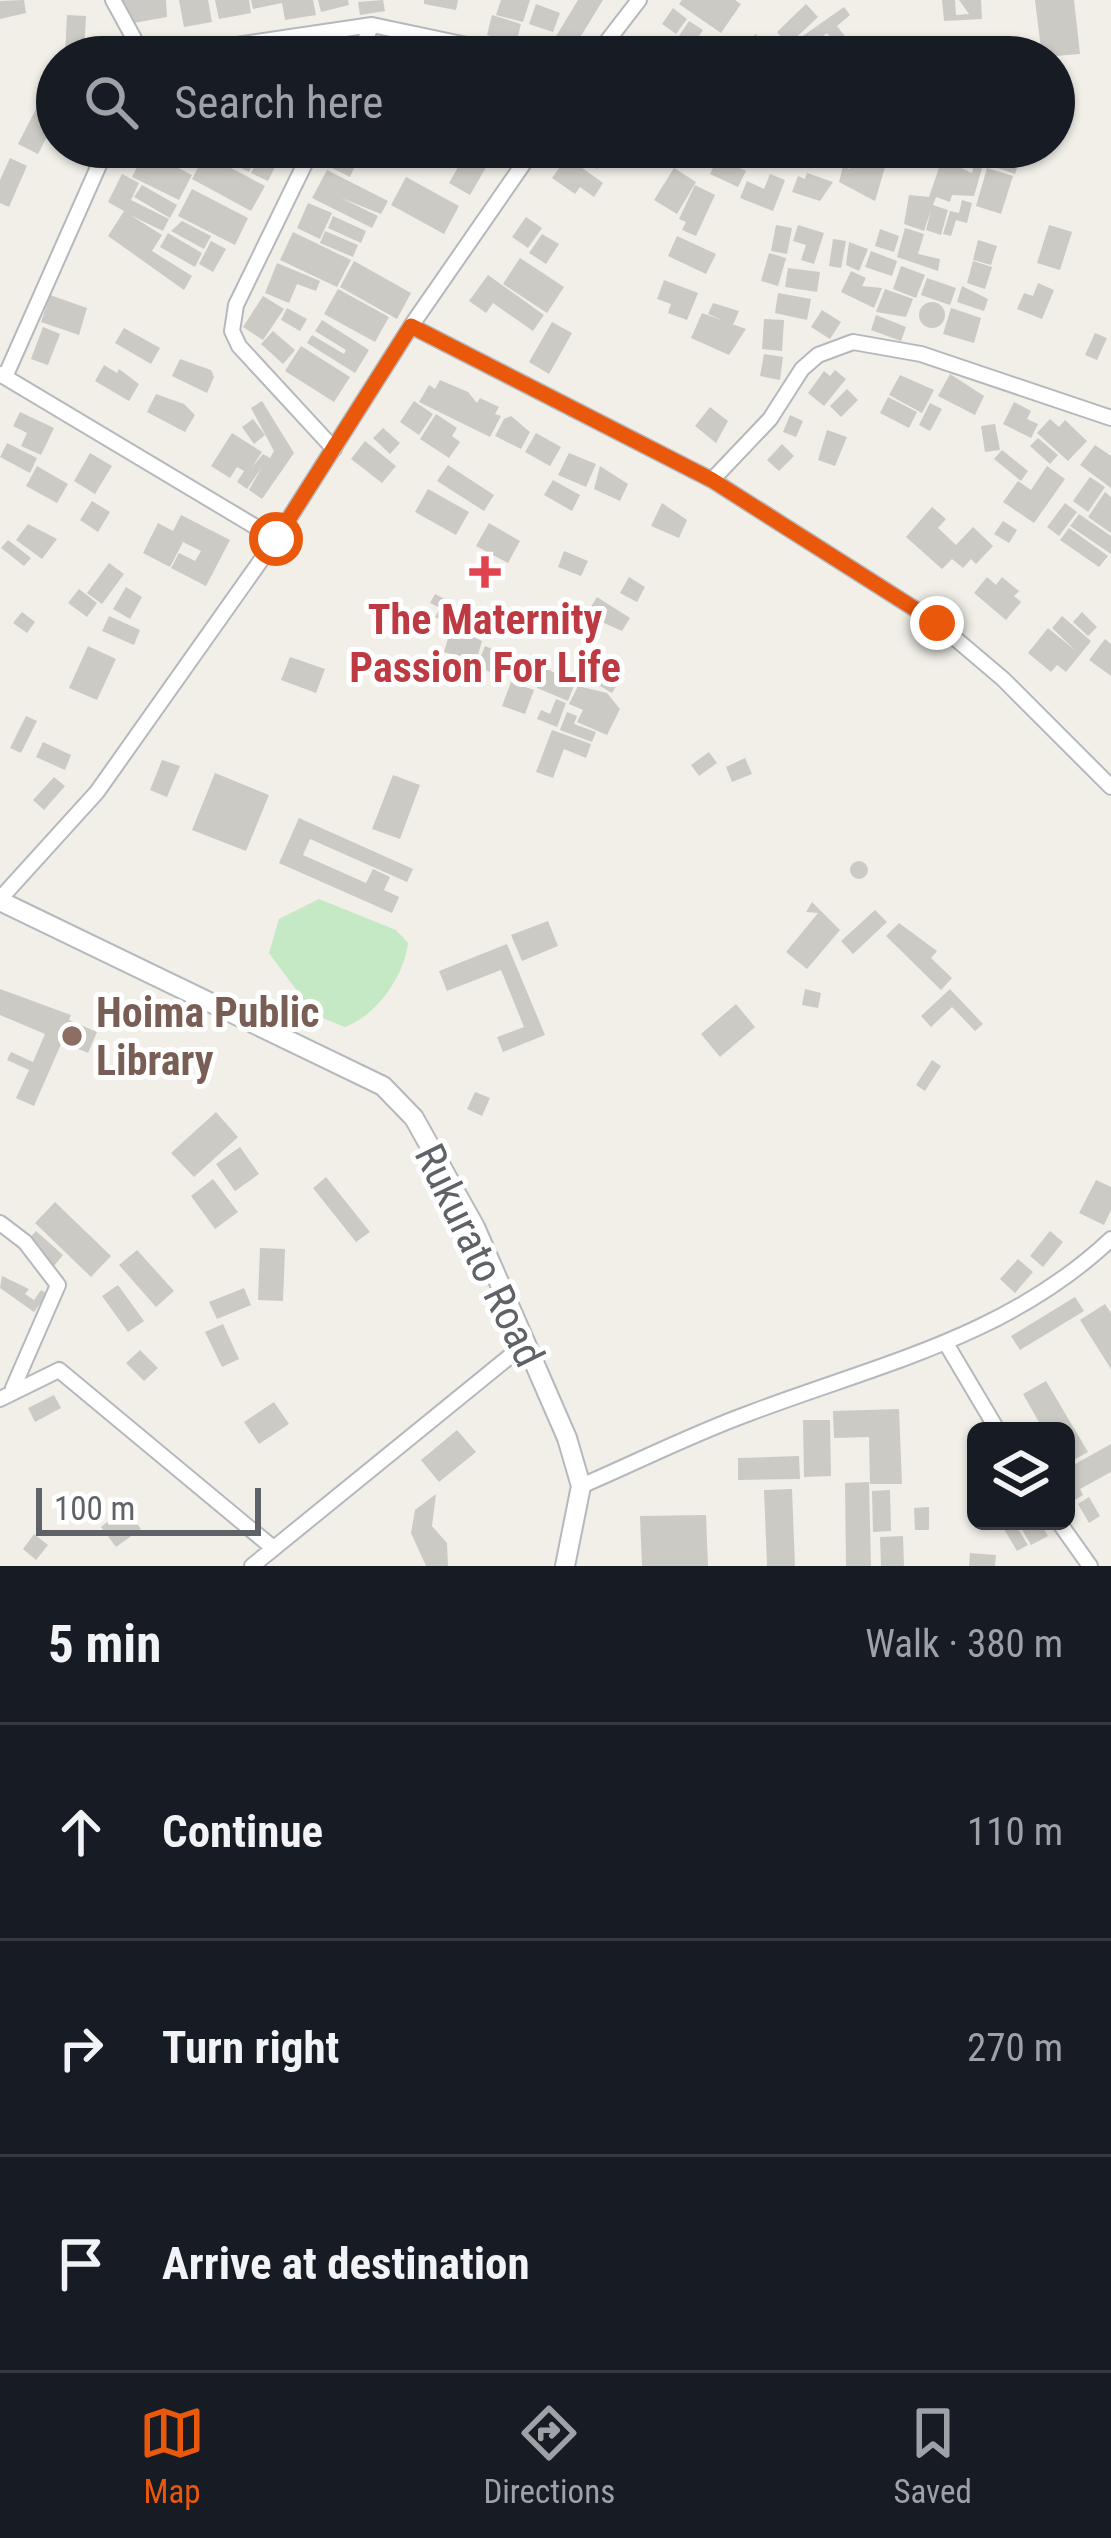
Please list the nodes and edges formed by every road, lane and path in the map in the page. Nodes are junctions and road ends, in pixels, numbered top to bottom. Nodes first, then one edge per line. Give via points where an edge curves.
1 (112, 0) edge
2 (639, 0) edge
3 (372, 25) junction
4 (132, 36) edge
5 (301, 36) edge
6 (367, 36) edge
7 (424, 36) edge
8 (611, 36) edge
9 (97, 168) edge
10 (303, 168) edge
11 (520, 168) edge
12 (411, 326) junction
13 (3, 376) edge
14 (1111, 418) edge
15 (334, 449) junction
16 (712, 480) junction
17 (276, 539) junction
18 (1111, 787) edge
19 (0, 900) edge
20 (0, 1223) edge
21 (1111, 1239) edge
22 (525, 1344) junction
23 (947, 1345) junction
24 (35, 1347) junction
25 (58, 1370) junction
26 (14, 1388) junction
27 (0, 1399) edge
28 (993, 1422) edge
29 (580, 1486) junction
30 (1064, 1530) edge
31 (272, 1547) junction
32 (252, 1566) edge
33 (565, 1566) edge
34 (1090, 1566) edge

1 - 4 street
2 - 8 street
3 - 5 street
3 - 6 street
3 - 7 street
9 - 13 street
10 - 15 street via 236,305 232,331
11 - 12 street
12 - 15 street
12 - 16 street
13 - 17 street
14 - 16 street via 921,354 853,342 802,369 770,419
15 - 17 street
16 - 18 street via 937,623
17 - 19 street via 97,792
19 - 22 street, Rukurato Road via 383,1086 438,1159
20 - 24 street via 58,1285
21 - 23 street via 1043,1295
22 - 29 street, Rukurato Road
22 - 31 street
23 - 28 street
23 - 29 street via 746,1414
24 - 25 street
24 - 26 street
25 - 26 street
25 - 31 street
26 - 27 street
29 - 33 street
30 - 34 street
31 - 32 street

